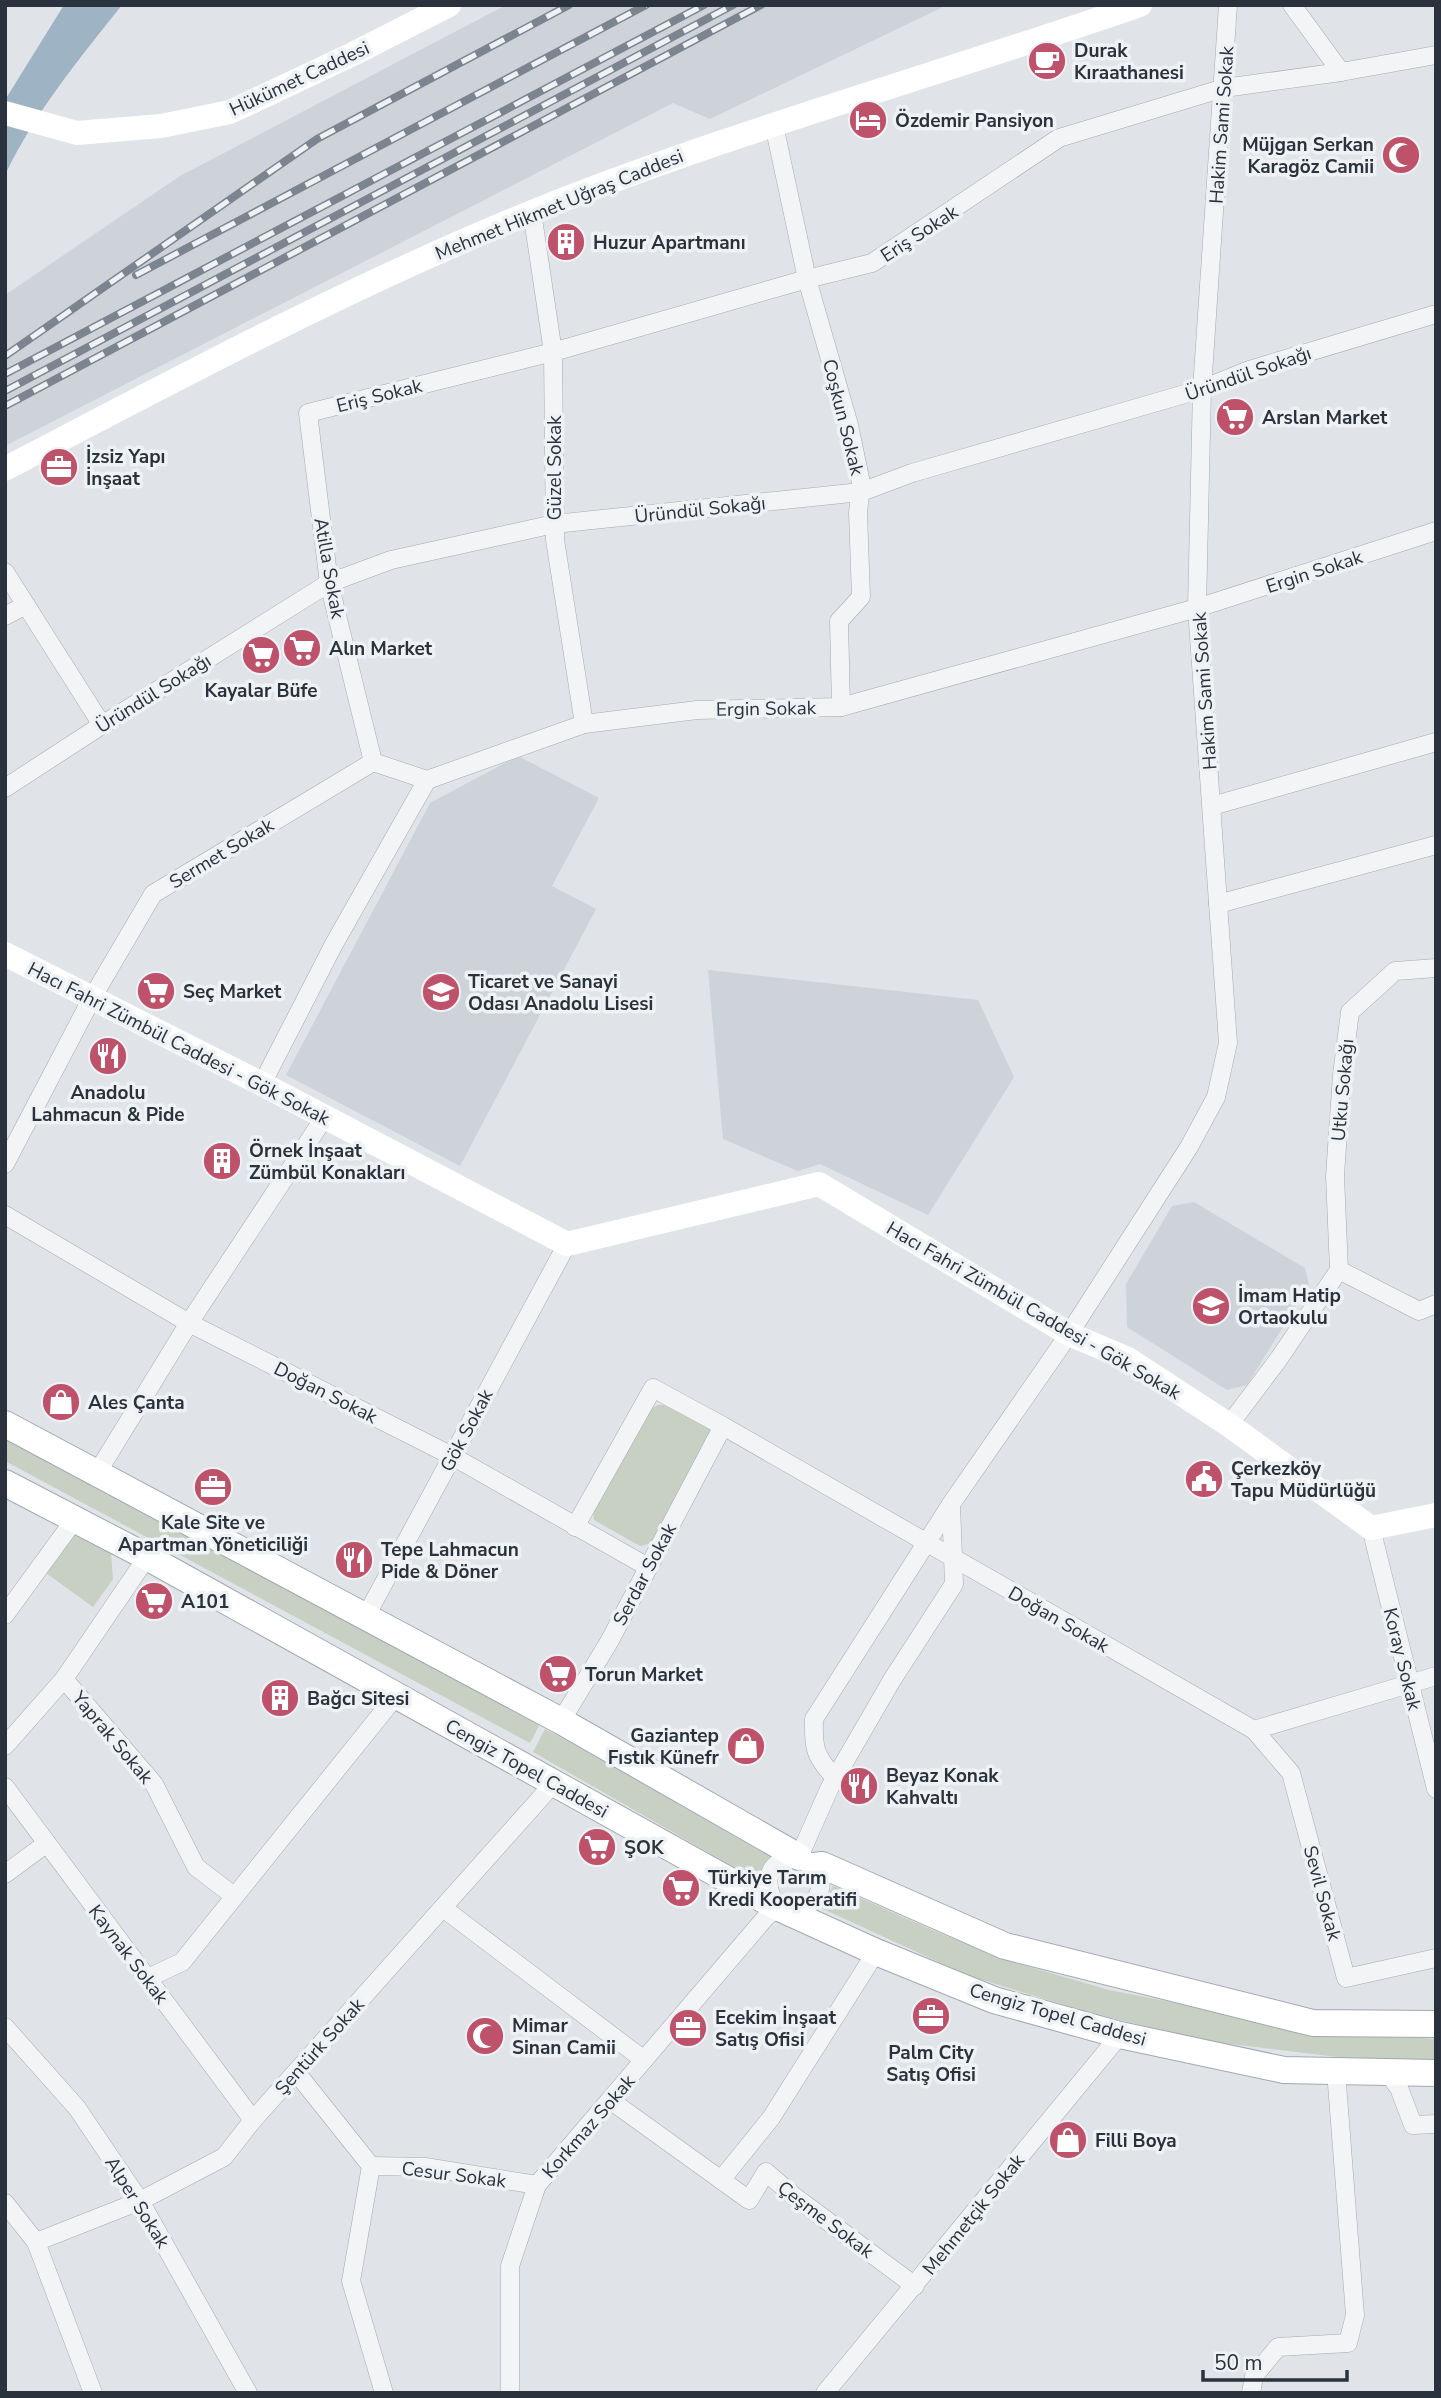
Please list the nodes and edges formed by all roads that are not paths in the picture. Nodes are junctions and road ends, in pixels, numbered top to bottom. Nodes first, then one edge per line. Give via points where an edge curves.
1 (449, 5) edge
2 (1140, 5) edge
3 (1228, 5) edge
4 (1292, 5) edge
5 (1436, 55) edge
6 (1341, 72) junction
7 (1224, 88) junction
8 (5, 113) edge
9 (774, 125) junction
10 (532, 212) junction
11 (807, 279) junction
12 (1436, 314) edge
13 (553, 352) junction
14 (1202, 389) junction
15 (308, 413) joint
16 (5, 469) edge
17 (861, 492) junction
18 (554, 524) junction
19 (1436, 531) edge
20 (5, 572) edge
21 (329, 583) junction
22 (26, 605) junction
23 (1197, 608) junction
24 (5, 616) edge
25 (841, 707) junction
26 (584, 724) junction
27 (102, 725) junction
28 (1436, 743) edge
29 (373, 762) junction
30 (427, 780) junction
31 (5, 788) edge
32 (1212, 806) junction
33 (1436, 845) edge
34 (1219, 904) junction
35 (5, 954) edge
36 (1436, 968) edge
37 (92, 998) junction
38 (262, 1084) junction
39 (324, 1118) junction
40 (5, 1164) edge
41 (5, 1215) edge
42 (567, 1244) junction
43 (1339, 1270) junction
44 (1436, 1304) edge
45 (189, 1323) junction
46 (1069, 1334) junction
47 (5, 1424) edge
48 (1229, 1425) junction
49 (723, 1426) junction
50 (452, 1456) junction
51 (97, 1473) junction
52 (5, 1483) edge
53 (951, 1503) junction
54 (1436, 1515) edge
55 (75, 1519) junction
56 (575, 1527) junction
57 (1371, 1528) junction
58 (926, 1543) junction
59 (147, 1558) junction
60 (953, 1558) junction
61 (648, 1567) junction
62 (5, 1615) edge
63 (366, 1616) junction
64 (1436, 1676) edge
65 (64, 1679) junction
66 (1409, 1682) junction
67 (395, 1697) junction
68 (561, 1721) junction
69 (1254, 1730) junction
70 (5, 1745) edge
71 (835, 1778) junction
72 (554, 1783) junction
73 (5, 1787) edge
74 (1436, 1789) edge
75 (47, 1843) junction
76 (807, 1862) junction
77 (5, 1874) edge
78 (234, 1896) junction
79 (777, 1907) junction
80 (443, 1908) junction
81 (876, 1952) junction
82 (1436, 1958) edge
83 (148, 1978) junction
84 (1436, 2024) edge
85 (5, 2027) edge
86 (1120, 2035) junction
87 (644, 2060) junction
88 (1336, 2071) junction
89 (296, 2072) junction
90 (1387, 2072) junction
91 (1436, 2073) edge
92 (610, 2100) junction
93 (253, 2120) junction
94 (1436, 2124) edge
95 (371, 2166) junction
96 (721, 2180) junction
97 (537, 2185) junction
98 (140, 2201) junction
99 (5, 2203) edge
100 (36, 2242) junction
101 (915, 2286) junction
102 (93, 2393) edge
103 (248, 2393) edge
104 (384, 2393) edge
105 (510, 2393) edge
106 (825, 2393) edge
107 (1251, 2393) edge

1 - 8 street, Hükümet Caddesi via 230,113 161,126 77,133
2 - 9 street, Mehmet Hikmet Uğraş Caddesi
3 - 7 street, Hakim Sami Sokak
4 - 6 street
5 - 6 street, Eriş Sokak
6 - 7 street, Eriş Sokak
7 - 11 street, Eriş Sokak via 1059,138 872,263
7 - 14 street, Hakim Sami Sokak
9 - 10 street, Mehmet Hikmet Uğraş Caddesi via 696,149
9 - 11 street, Coşkun Sokak
10 - 13 street, Güzel Sokak
10 - 16 street, Mehmet Hikmet Uğraş Caddesi via 377,279
11 - 13 street, Eriş Sokak
11 - 17 street, Coşkun Sokak via 849,425
12 - 14 street, Üründül Sokağı via 1249,370
13 - 15 street, Eriş Sokak
13 - 18 street, Güzel Sokak
14 - 17 street, Üründül Sokağı
14 - 23 street, Hakim Sami Sokak
15 - 21 street, Atilla Sokak
17 - 18 street, Üründül Sokağı
17 - 25 street, Coşkun Sokak via 861,597 839,621
18 - 21 street, Üründül Sokağı via 391,559
18 - 26 street, Güzel Sokak
19 - 23 street, Ergin Sokak
20 - 22 street
21 - 27 street, Üründül Sokağı
21 - 29 street, Atilla Sokak
22 - 24 street
22 - 27 street
23 - 25 street, Ergin Sokak
23 - 32 street, Hakim Sami Sokak
25 - 26 street, Ergin Sokak via 696,710
26 - 30 street, Ergin Sokak
27 - 31 street, Üründül Sokağı
28 - 32 street
29 - 30 street
29 - 37 street, Sermet Sokak via 153,894
30 - 38 street via 334,943
32 - 34 street, Hakim Sami Sokak
33 - 34 street
34 - 46 street, Hakim Sami Sokak via 1228,1043 1216,1097
35 - 37 street, Hacı Fahri Zümbül Caddesi - Gök Sokak
36 - 43 street, Utku Sokağı via 1395,971 1350,1012 1335,1176
37 - 38 street, Hacı Fahri Zümbül Caddesi - Gök Sokak
37 - 40 street, Sermet Sokak
38 - 39 street, Hacı Fahri Zümbül Caddesi - Gök Sokak
39 - 42 street, Hacı Fahri Zümbül Caddesi - Gök Sokak
39 - 45 street
41 - 45 street, Doğan Sokak
42 - 46 street, Hacı Fahri Zümbül Caddesi - Gök Sokak via 819,1184
42 - 50 street, Gök Sokak
43 - 44 street via 1419,1311
43 - 48 street
45 - 50 street, Doğan Sokak
45 - 51 street
46 - 48 street, Hacı Fahri Zümbül Caddesi - Gök Sokak via 1128,1359
46 - 53 street, Hakim Sami Sokak
47 - 51 main road
48 - 57 street, Hacı Fahri Zümbül Caddesi - Gök Sokak
49 - 56 street, Doğan Sokak via 653,1388
49 - 58 street, Doğan Sokak
49 - 61 street, Serdar Sokak
50 - 56 street, Doğan Sokak
50 - 63 street, Gök Sokak
51 - 63 main road
52 - 55 main road, Cengiz Topel Caddesi
53 - 58 street, Hakim Sami Sokak
53 - 60 street
54 - 57 street
55 - 59 main road, Cengiz Topel Caddesi
55 - 62 street
56 - 61 street, Doğan Sokak
57 - 66 street, Koray Sokak
58 - 60 street, Doğan Sokak
58 - 71 street, Hakim Sami Sokak via 814,1719 819,1760
59 - 65 street
59 - 67 main road, Cengiz Topel Caddesi
60 - 69 street, Doğan Sokak
60 - 71 street via 954,1584
61 - 68 street, Serdar Sokak
63 - 68 main road
64 - 66 street
65 - 70 street
65 - 78 street, Yaprak Sokak via 154,1784 196,1867
66 - 69 street
66 - 74 street, Koray Sokak
67 - 72 main road, Cengiz Topel Caddesi
67 - 78 street
68 - 76 main road
69 - 82 street, Sevil Sokak via 1291,1773 1346,1978
71 - 76 street
72 - 79 main road, Cengiz Topel Caddesi
72 - 80 street, Şentürk Sokak
73 - 75 street, Kaynak Sokak
75 - 77 street
75 - 83 street, Kaynak Sokak
76 - 79 street via 782,1860 770,1872 768,1889
76 - 79 street via 820,1882 816,1898 802,1909
76 - 84 main road via 1005,1946 1313,2022
78 - 83 street via 182,1962
79 - 81 main road, Cengiz Topel Caddesi
79 - 87 street, Korkmaz Sokak
80 - 87 street
80 - 89 street, Şentürk Sokak
81 - 86 main road, Cengiz Topel Caddesi via 994,2000
81 - 96 street via 771,2118
83 - 93 street, Kaynak Sokak
85 - 98 street, Alper Sokak via 77,2108
86 - 88 main road, Cengiz Topel Caddesi via 1284,2070
86 - 101 street, Mehmetçik Sokak
87 - 92 street, Korkmaz Sokak
88 - 90 main road, Cengiz Topel Caddesi
88 - 107 street via 1355,2315 1348,2343 1278,2347 1254,2376
89 - 93 street, Şentürk Sokak
89 - 95 street
90 - 91 main road, Cengiz Topel Caddesi
90 - 94 street via 1399,2088 1413,2125
92 - 96 street, Çeşme Sokak
92 - 97 street, Korkmaz Sokak
93 - 98 street, Şentürk Sokak via 224,2157
95 - 97 street, Cesur Sokak via 425,2167
95 - 104 street via 351,2281
96 - 101 street, Çeşme Sokak via 749,2200 766,2172
97 - 105 street, Korkmaz Sokak via 510,2266
98 - 100 street, Şentürk Sokak
98 - 103 street, Alper Sokak
99 - 100 street
100 - 102 street
101 - 106 street, Mehmetçik Sokak

